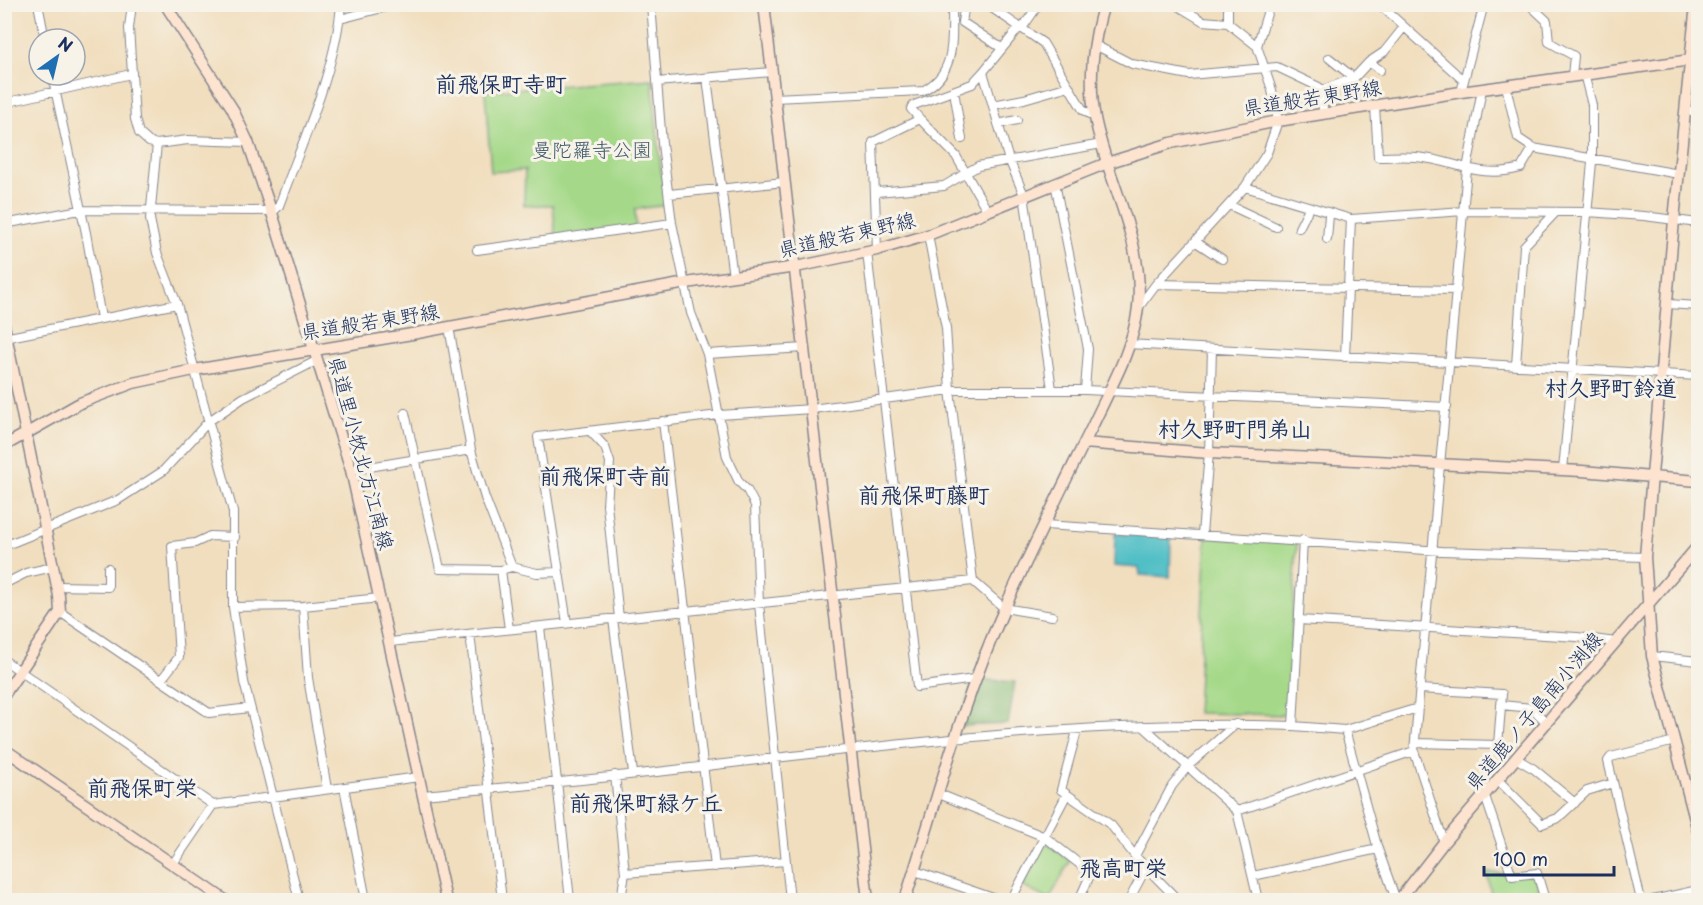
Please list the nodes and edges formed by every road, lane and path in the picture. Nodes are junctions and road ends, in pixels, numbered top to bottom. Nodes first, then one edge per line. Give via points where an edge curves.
1 (38, 4) edge
2 (132, 4) edge
3 (165, 4) edge
4 (341, 4) edge
5 (531, 4) edge
6 (651, 4) edge
7 (764, 4) edge
8 (952, 4) edge
9 (965, 4) edge
10 (986, 4) edge
11 (1039, 4) edge
12 (1104, 4) edge
13 (1175, 4) edge
14 (1228, 4) edge
15 (1270, 4) edge
16 (1379, 4) edge
17 (1484, 4) edge
18 (1529, 4) edge
19 (1696, 4) edge
20 (511, 5) edge
21 (340, 19) junction
22 (1228, 23) junction
23 (43, 27) edge
24 (1021, 27) junction
25 (1404, 27) junction
26 (1696, 37) edge
27 (1095, 45) junction
28 (1257, 46) junction
29 (1000, 47) dead end
30 (1329, 58) dead end
31 (1369, 62) junction
32 (1694, 64) edge
33 (1264, 68) junction
34 (1380, 70) dead end
35 (771, 72) junction
36 (983, 72) junction
37 (1584, 74) junction
38 (131, 75) junction
39 (1572, 76) junction
40 (707, 78) junction
41 (1354, 78) junction
42 (657, 82) junction
43 (1069, 86) junction
44 (1462, 86) junction
45 (1506, 86) junction
46 (55, 87) edge
47 (1482, 89) junction
48 (56, 90) junction
49 (954, 91) junction
50 (1320, 91) junction
51 (774, 98) junction
52 (4, 103) edge
53 (993, 105) junction
54 (1375, 105) junction
55 (1687, 110) junction
56 (1698, 113) edge
57 (1324, 114) junction
58 (1094, 117) junction
59 (920, 119) junction
60 (1017, 120) dead end
61 (1278, 121) junction
62 (999, 124) junction
63 (962, 139) dead end
64 (248, 142) junction
65 (157, 144) junction
66 (1102, 144) junction
67 (1533, 148) junction
68 (1009, 159) junction
69 (1592, 159) junction
70 (1107, 163) junction
71 (1467, 169) junction
72 (965, 172) junction
73 (1679, 174) junction
74 (785, 182) junction
75 (1055, 183) junction
76 (720, 187) junction
77 (1245, 187) junction
78 (877, 192) junction
79 (669, 194) junction
80 (1024, 195) junction
81 (1229, 205) junction
82 (1309, 208) junction
83 (80, 210) junction
84 (150, 210) junction
85 (987, 210) junction
86 (1464, 211) junction
87 (272, 212) junction
88 (1556, 212) junction
89 (1587, 212) junction
90 (1329, 215) junction
91 (1351, 219) junction
92 (1674, 220) junction
93 (672, 223) junction
94 (1698, 223) edge
95 (4, 224) edge
96 (1276, 227) dead end
97 (1299, 228) dead end
98 (928, 235) junction
99 (1327, 239) dead end
100 (1196, 242) junction
101 (477, 250) dead end
102 (872, 251) junction
103 (1222, 258) dead end
104 (796, 267) junction
105 (733, 277) junction
106 (686, 283) junction
107 (1156, 284) junction
108 (1347, 287) junction
109 (1457, 290) junction
110 (177, 304) junction
111 (1668, 304) junction
112 (1698, 306) edge
113 (1138, 308) junction
114 (101, 318) junction
115 (4, 325) edge
116 (449, 327) junction
117 (6, 337) edge
118 (1128, 344) junction
119 (805, 348) junction
120 (314, 349) junction
121 (1212, 349) junction
122 (707, 354) junction
123 (1345, 357) junction
124 (318, 360) junction
125 (1451, 362) junction
126 (1516, 366) junction
127 (1574, 369) junction
128 (194, 370) junction
129 (1661, 373) junction
130 (1698, 376) edge
131 (1052, 389) junction
132 (950, 390) junction
133 (1085, 390) junction
134 (1109, 390) junction
135 (1211, 395) junction
136 (884, 399) junction
137 (1447, 407) junction
138 (813, 409) junction
139 (405, 412) dead end
140 (719, 415) junction
141 (209, 421) junction
142 (663, 421) junction
143 (28, 431) junction
144 (590, 431) junction
145 (1084, 443) junction
146 (4, 446) edge
147 (471, 450) junction
148 (1209, 453) junction
149 (414, 459) junction
150 (1441, 464) junction
151 (351, 470) junction
152 (1563, 470) junction
153 (1654, 475) junction
154 (1698, 481) edge
155 (1045, 525) junction
156 (44, 530) junction
157 (1202, 534) junction
158 (235, 537) junction
159 (1303, 540) junction
160 (4, 546) edge
161 (1434, 550) junction
162 (1697, 551) edge
163 (1646, 556) junction
164 (53, 567) junction
165 (512, 567) junction
166 (108, 568) dead end
167 (501, 570) junction
168 (559, 572) junction
169 (973, 581) junction
170 (4, 584) edge
171 (57, 586) junction
172 (904, 590) junction
173 (834, 597) junction
174 (380, 598) junction
175 (759, 604) junction
176 (303, 606) junction
177 (1647, 606) junction
178 (233, 608) junction
179 (1005, 608) junction
180 (60, 612) junction
181 (686, 612) junction
182 (1052, 616) dead end
183 (616, 618) junction
184 (1299, 620) junction
185 (567, 623) junction
186 (540, 627) junction
187 (1427, 628) junction
188 (509, 629) junction
189 (470, 634) junction
190 (390, 642) junction
191 (1616, 642) junction
192 (1652, 656) junction
193 (4, 660) edge
194 (1698, 661) edge
195 (21, 671) junction
196 (160, 680) junction
197 (974, 680) junction
198 (1420, 689) junction
199 (4, 695) edge
200 (1698, 702) edge
201 (1501, 705) junction
202 (249, 708) junction
203 (1418, 708) junction
204 (1547, 723) junction
205 (1236, 724) junction
206 (1143, 726) junction
207 (1293, 726) junction
208 (1345, 730) junction
209 (1077, 731) junction
210 (953, 738) junction
211 (1675, 741) junction
212 (1698, 742) edge
213 (1414, 747) junction
214 (4, 749) edge
215 (851, 750) junction
216 (775, 758) junction
217 (1516, 759) junction
218 (1188, 766) junction
219 (703, 767) junction
220 (1356, 771) junction
221 (633, 773) junction
222 (615, 775) junction
223 (419, 777) junction
224 (1498, 780) junction
225 (558, 781) junction
226 (1613, 783) junction
227 (344, 787) junction
228 (327, 789) junction
229 (489, 789) junction
230 (939, 794) junction
231 (1067, 794) junction
232 (423, 795) junction
233 (1485, 796) junction
234 (272, 797) junction
235 (1575, 803) junction
236 (213, 805) junction
237 (1237, 811) junction
238 (1698, 831) edge
239 (1045, 837) junction
240 (1444, 842) junction
241 (1378, 849) junction
242 (1134, 856) junction
243 (786, 861) junction
244 (172, 865) junction
245 (714, 867) junction
246 (1146, 868) junction
247 (915, 871) junction
248 (625, 873) junction
249 (1253, 876) junction
250 (1698, 890) edge
251 (1083, 899) edge
252 (225, 900) edge
253 (299, 900) edge
254 (366, 900) edge
255 (446, 900) edge
256 (502, 900) edge
257 (570, 900) edge
258 (621, 900) edge
259 (790, 900) edge
260 (868, 900) edge
261 (905, 900) edge
262 (999, 900) edge
263 (1011, 900) edge
264 (1130, 900) edge
265 (1178, 900) edge
266 (1258, 900) edge
267 (1398, 900) edge
268 (1545, 900) edge
269 (1641, 900) edge
270 (1653, 900) edge

1 - 23 street
2 - 38 street
3 - 64 street, 県道里小牧北方江南線 via 220,86
4 - 21 street
5 - 20 street
6 - 42 street
7 - 35 street
8 - 51 street via 947,69 932,86 922,90
9 - 29 street via 962,22
10 - 24 street
11 - 24 street
12 - 27 street
13 - 22 street via 1203,21
14 - 22 street
15 - 28 street
16 - 25 street
17 - 44 street
18 - 39 street via 1547,21 1549,42 1574,56
19 - 26 street
20 - 21 street via 394,5
21 - 87 street via 323,84 279,206
22 - 28 street
24 - 36 street
24 - 43 street via 1043,43
25 - 31 street via 1384,52
25 - 44 street
26 - 32 street
27 - 33 street via 1132,64 1189,75
27 - 58 street via 1091,83
28 - 33 street
30 - 41 street
31 - 34 street
31 - 41 street
32 - 37 street, 県道般若東野線
32 - 55 street
33 - 50 street via 1276,67 1319,87
33 - 61 street
35 - 40 street
35 - 51 street
36 - 49 street via 972,84
36 - 53 street
37 - 39 street, 県道般若東野線
37 - 69 street via 1592,105
38 - 48 street
38 - 65 street via 140,134
39 - 45 street, 県道般若東野線
40 - 42 street
40 - 76 street
41 - 50 street
42 - 79 street
43 - 53 street
43 - 58 street via 1083,110
44 - 47 street, 県道般若東野線
44 - 54 street, 県道般若東野線
45 - 47 street, 県道般若東野線
45 - 67 street via 1518,138
46 - 48 street
47 - 71 street
48 - 52 street
48 - 83 street
49 - 59 street via 915,105 911,109
49 - 63 street
50 - 57 street
51 - 74 street
53 - 62 street
54 - 57 street, 県道般若東野線
54 - 71 street via 1378,157 1417,157
55 - 56 street
55 - 73 street
57 - 61 street, 県道般若東野線
58 - 66 street
59 - 72 street via 956,156
59 - 78 street via 873,142
60 - 62 street
61 - 70 street, 県道般若東野線 via 1171,143
61 - 77 street via 1267,153
62 - 68 street
64 - 65 street via 188,140
64 - 87 street, 県道里小牧北方江南線
65 - 84 street
66 - 68 street
66 - 70 street
67 - 69 street
67 - 71 street via 1521,168 1500,174
68 - 72 street
68 - 80 street
69 - 73 street
69 - 89 street
70 - 75 street, 県道般若東野線
70 - 113 street via 1128,225 1139,278
71 - 86 street
72 - 78 street via 944,186
72 - 85 street
73 - 92 street
74 - 76 street
74 - 104 street
75 - 80 street, 県道般若東野線
75 - 133 street via 1088,349
76 - 79 street
76 - 105 street
77 - 81 street
77 - 82 street
78 - 102 street
79 - 93 street
80 - 85 street, 県道般若東野線
80 - 131 street
81 - 96 street
81 - 100 street
82 - 90 street
82 - 97 street
83 - 84 street
83 - 95 street
83 - 114 street
84 - 87 street
84 - 110 street via 157,253
85 - 98 street, 県道般若東野線
86 - 88 street
86 - 91 street
86 - 109 street
87 - 120 street, 県道里小牧北方江南線
88 - 89 street
88 - 126 street via 1524,246
89 - 92 street
89 - 127 street
90 - 91 street
90 - 99 street
91 - 108 street
92 - 94 street
92 - 111 street
93 - 101 street
93 - 106 street
98 - 102 street, 県道般若東野線
98 - 132 street via 946,328
100 - 103 street
100 - 107 street
102 - 104 street, 県道般若東野線
102 - 136 street
104 - 105 street, 県道般若東野線
104 - 119 street
105 - 106 street, 県道般若東野線
106 - 116 street, 県道般若東野線
106 - 122 street via 691,313
107 - 108 street
107 - 113 street
108 - 109 street
108 - 123 street
109 - 125 street
110 - 114 street
110 - 128 street
111 - 112 street
111 - 129 street
113 - 118 street
114 - 117 street
115 - 117 street
116 - 120 street, 県道般若東野線
116 - 147 street
117 - 143 street
118 - 121 street
118 - 134 street
119 - 122 street
119 - 138 street
120 - 124 street, 県道里小牧北方江南線
120 - 128 street, 県道般若東野線
121 - 123 street
121 - 135 street
122 - 140 street
123 - 125 street
124 - 141 street via 243,398
124 - 151 street, 県道里小牧北方江南線
125 - 126 street
125 - 137 street
126 - 127 street
127 - 129 street
127 - 152 street
128 - 141 street
128 - 143 street, 県道般若東野線 via 133,383 80,403
129 - 130 street
129 - 153 street
131 - 132 street
131 - 133 street
132 - 136 street
132 - 169 street
133 - 134 street
134 - 135 street
134 - 145 street
135 - 137 street
135 - 148 street
136 - 138 street
136 - 172 street
137 - 150 street
138 - 140 street
138 - 173 street
139 - 149 street
140 - 142 street
140 - 175 street via 727,457 755,506
141 - 156 street via 163,471 118,500
141 - 158 street via 233,512
142 - 144 street
142 - 181 street
143 - 146 street, 県道般若東野線
143 - 156 street
144 - 168 street via 538,437
144 - 183 street via 605,447 610,462 607,505
145 - 148 street
145 - 155 street
147 - 149 street
147 - 165 street
148 - 150 street
148 - 157 street
149 - 151 street
149 - 167 street via 440,569
150 - 152 street
150 - 161 street
151 - 174 street, 県道里小牧北方江南線
152 - 153 street
153 - 154 street
153 - 163 street
155 - 157 street
155 - 179 street
156 - 160 street
156 - 164 street
157 - 159 street
158 - 178 street
158 - 196 street via 210,536 172,546 179,657
159 - 161 street
159 - 184 street
161 - 163 street
161 - 187 street
162 - 177 street, 県道鹿ノ子島南小渕線
163 - 177 street
164 - 170 street via 26,573
164 - 171 street
165 - 167 street
165 - 168 street via 537,573
166 - 171 street via 108,587
167 - 188 street
168 - 185 street
169 - 172 street
169 - 179 street
171 - 180 street
172 - 173 street
172 - 197 street via 917,687
173 - 175 street
173 - 215 street
174 - 176 street
174 - 190 street, 県道里小牧北方江南線
175 - 181 street
175 - 216 street
176 - 178 street
176 - 228 street via 308,678
177 - 191 street, 県道鹿ノ子島南小渕線
177 - 192 street
178 - 202 street
179 - 182 street
179 - 197 street
180 - 195 street
180 - 196 street
181 - 183 street
181 - 219 street
183 - 185 street
183 - 221 street
184 - 187 street
184 - 207 street
185 - 186 street
186 - 188 street
186 - 225 street
187 - 191 street
187 - 198 street
188 - 189 street
189 - 190 street
189 - 229 street
190 - 223 street, 県道里小牧北方江南線
191 - 204 street, 県道鹿ノ子島南小渕線
192 - 194 street
192 - 211 street
193 - 195 street
195 - 199 street
195 - 236 street
196 - 202 street via 209,713
197 - 210 street
198 - 201 street via 1502,694
198 - 203 street
200 - 212 street
201 - 204 street via 1533,708
201 - 213 street via 1498,746
202 - 234 street
203 - 208 street
203 - 213 street
204 - 217 street, 県道鹿ノ子島南小渕線
205 - 206 street
205 - 207 street
205 - 218 street
206 - 209 street
206 - 218 street
207 - 208 street
208 - 220 street
209 - 210 street
209 - 231 street via 1061,790
210 - 215 street
210 - 230 street
211 - 226 street via 1611,757 1608,761
211 - 238 street
213 - 220 street
213 - 240 street
214 - 244 street
215 - 216 street
215 - 260 street
216 - 219 street
216 - 243 street
217 - 224 street, 県道鹿ノ子島南小渕線
217 - 235 street
218 - 237 street
218 - 242 street via 1172,786
219 - 221 street
219 - 245 street
220 - 237 street
220 - 241 street
221 - 222 street
222 - 225 street
222 - 248 street
223 - 227 street
223 - 232 street, 県道里小牧北方江南線
224 - 233 street, 県道鹿ノ子島南小渕線
224 - 235 street via 1542,824 1558,818
225 - 229 street
225 - 257 street
226 - 235 street via 1587,791
226 - 269 street
227 - 228 street
227 - 254 street
228 - 234 street
229 - 232 street
229 - 256 street
230 - 239 street
230 - 247 street
231 - 239 street
231 - 242 street via 1111,825
232 - 255 street, 県道里小牧北方江南線
233 - 240 street, 県道鹿ノ子島南小渕線
233 - 268 street via 1512,876 1536,873
234 - 236 street
234 - 253 street
236 - 244 street
237 - 249 street
239 - 251 street via 1091,873
239 - 263 street
240 - 267 street, 県道鹿ノ子島南小渕線
241 - 249 street
241 - 267 street
242 - 246 street
243 - 245 street
243 - 259 street
244 - 252 street
245 - 248 street
246 - 264 street
246 - 265 street
247 - 261 street
247 - 262 street
248 - 258 street
249 - 266 street
250 - 270 street

